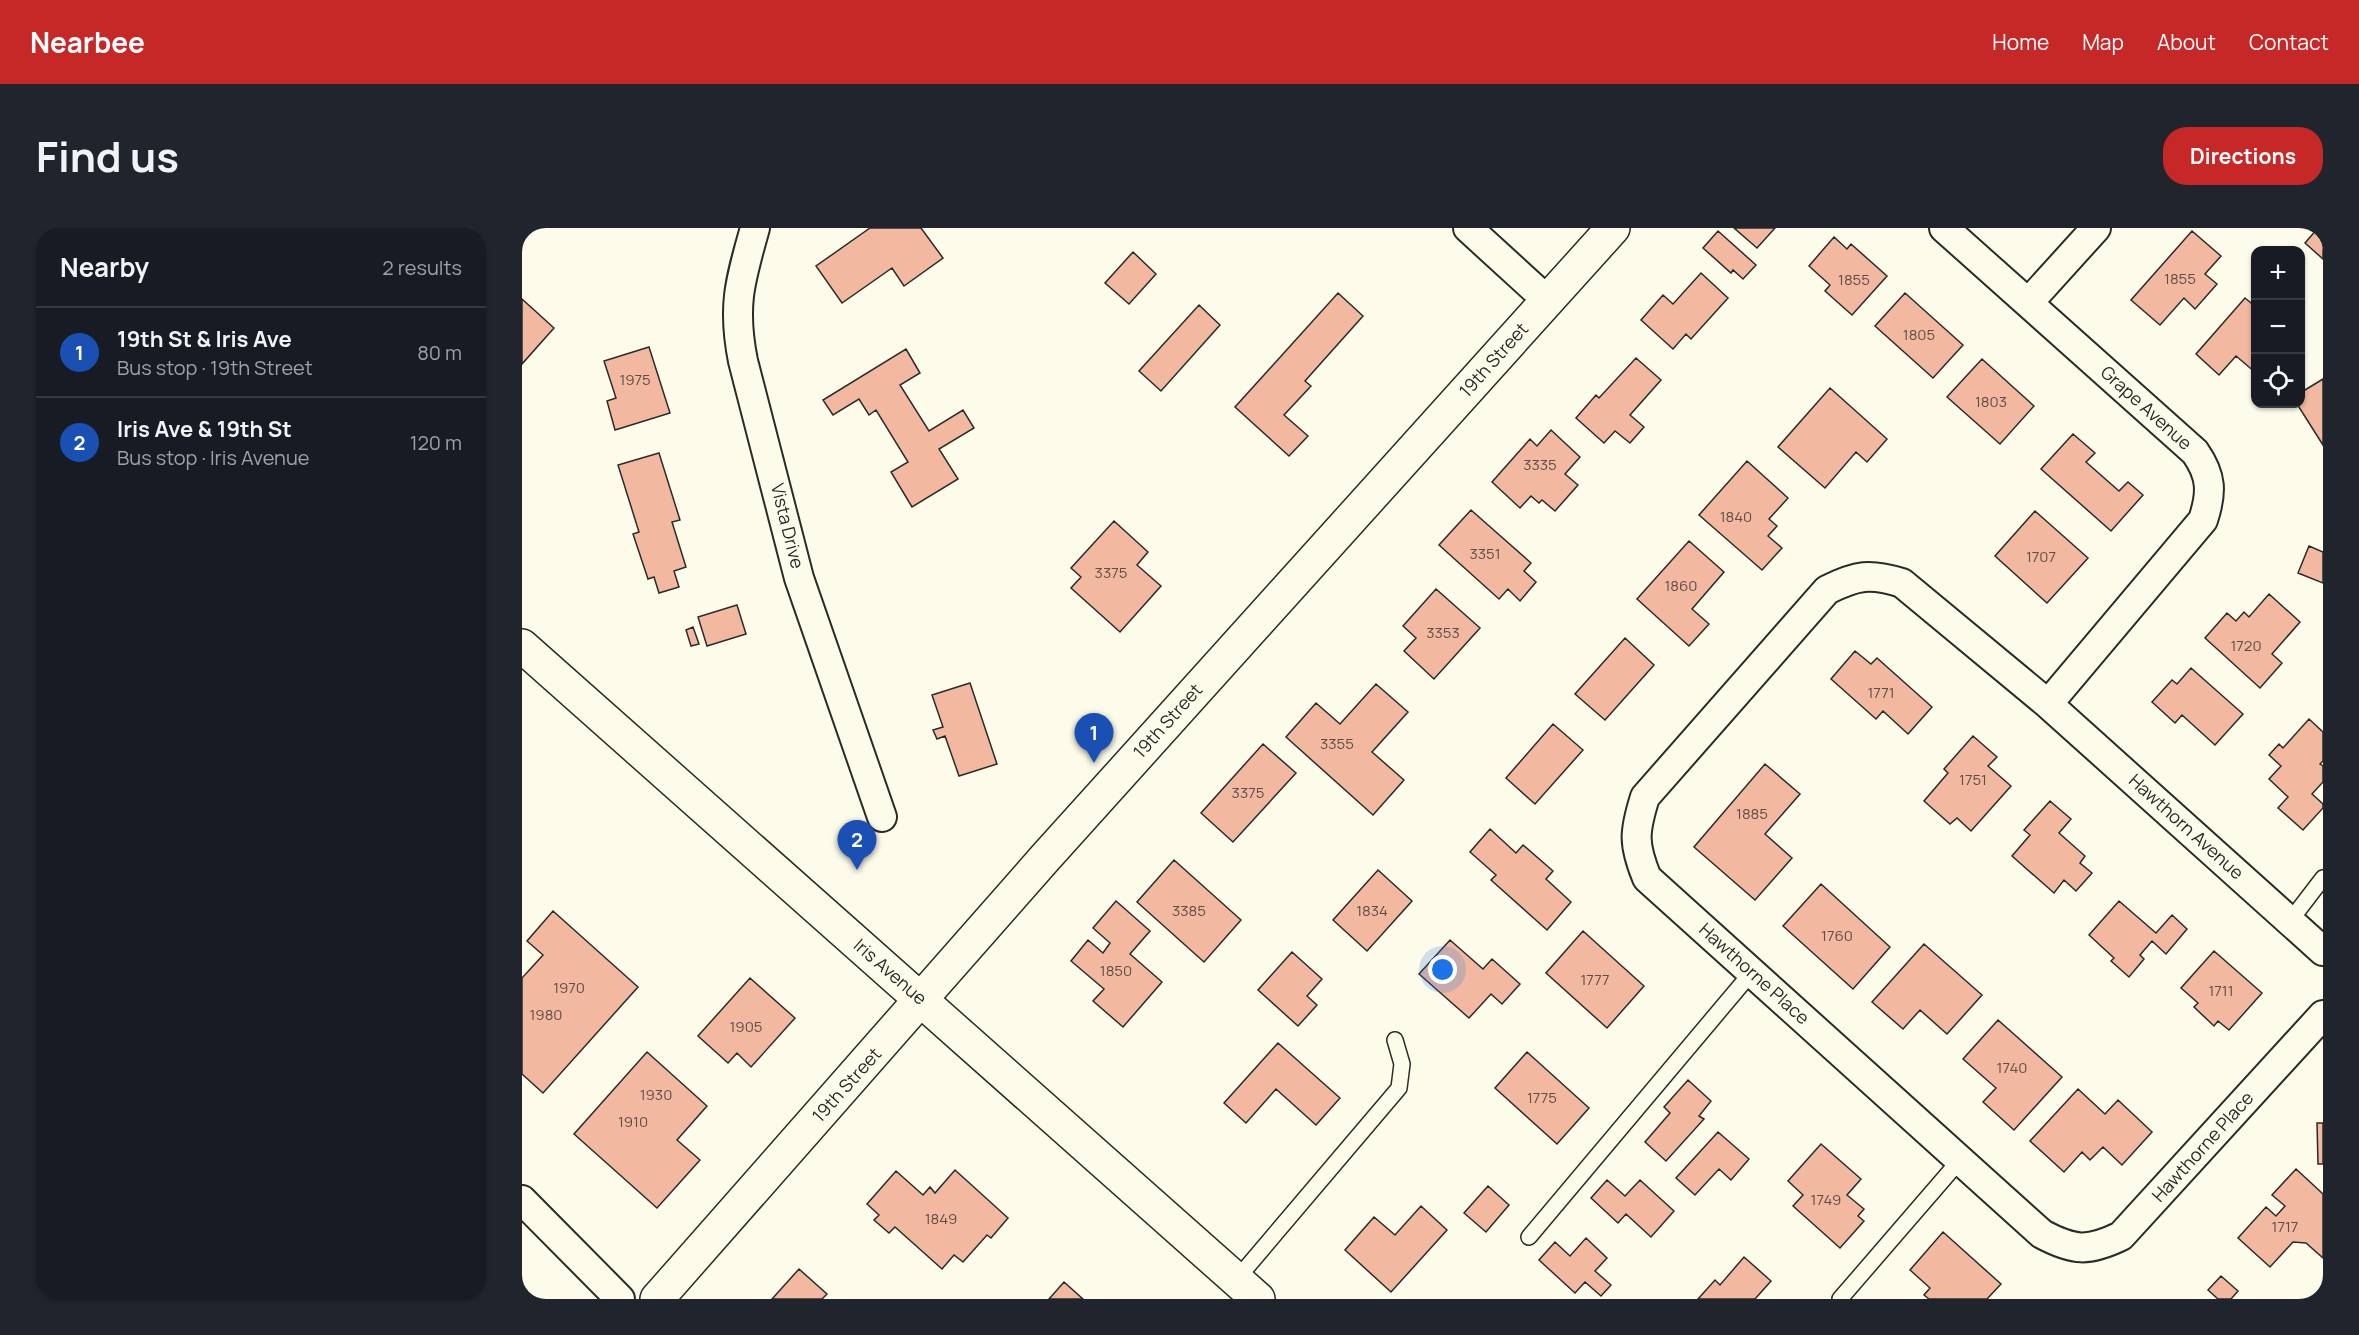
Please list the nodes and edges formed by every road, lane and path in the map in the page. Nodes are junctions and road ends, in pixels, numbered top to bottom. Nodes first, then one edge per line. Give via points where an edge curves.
1 (755, 228) edge
2 (1468, 228) edge
3 (1613, 228) edge
4 (1944, 228) edge
5 (2096, 228) edge
6 (1548, 301) junction
7 (2029, 302) junction
8 (522, 646) edge
9 (2048, 704) junction
10 (882, 817) dead end
11 (2323, 878) edge
12 (2290, 921) junction
13 (2323, 951) edge
14 (1752, 972) junction
15 (922, 1000) junction
16 (2323, 1015) edge
17 (1395, 1040) dead end
18 (1960, 1160) junction
19 (522, 1200) edge
20 (1529, 1237) dead end
21 (1247, 1289) edge
22 (620, 1299) edge
23 (657, 1299) edge
24 (1840, 1299) edge

1 - 10 street, Vista Drive via 739,287 736,327 743,361 799,578
2 - 6 street
3 - 6 street, 19th Street
4 - 7 street, Grape Avenue
5 - 7 street
6 - 15 street, 19th Street via 1045,858
7 - 9 street, Grape Avenue via 2195,452 2204,465 2211,497 2203,520
8 - 15 street, Iris Avenue
9 - 12 street, Hawthorn Avenue
9 - 14 street, Hawthorne Place via 1902,583 1877,575 1850,578 1827,590 1645,797 1635,829 1636,852 1647,878
11 - 12 lane
12 - 13 street, Hawthorn Avenue
14 - 18 street, Hawthorne Place
14 - 20 lane
15 - 21 street, Iris Avenue
15 - 23 street, 19th Street
16 - 18 street, Hawthorne Place via 2121,1236 2098,1247 2066,1246 2042,1234
17 - 21 lane via 1402,1064 1399,1088
18 - 24 lane
19 - 22 street

